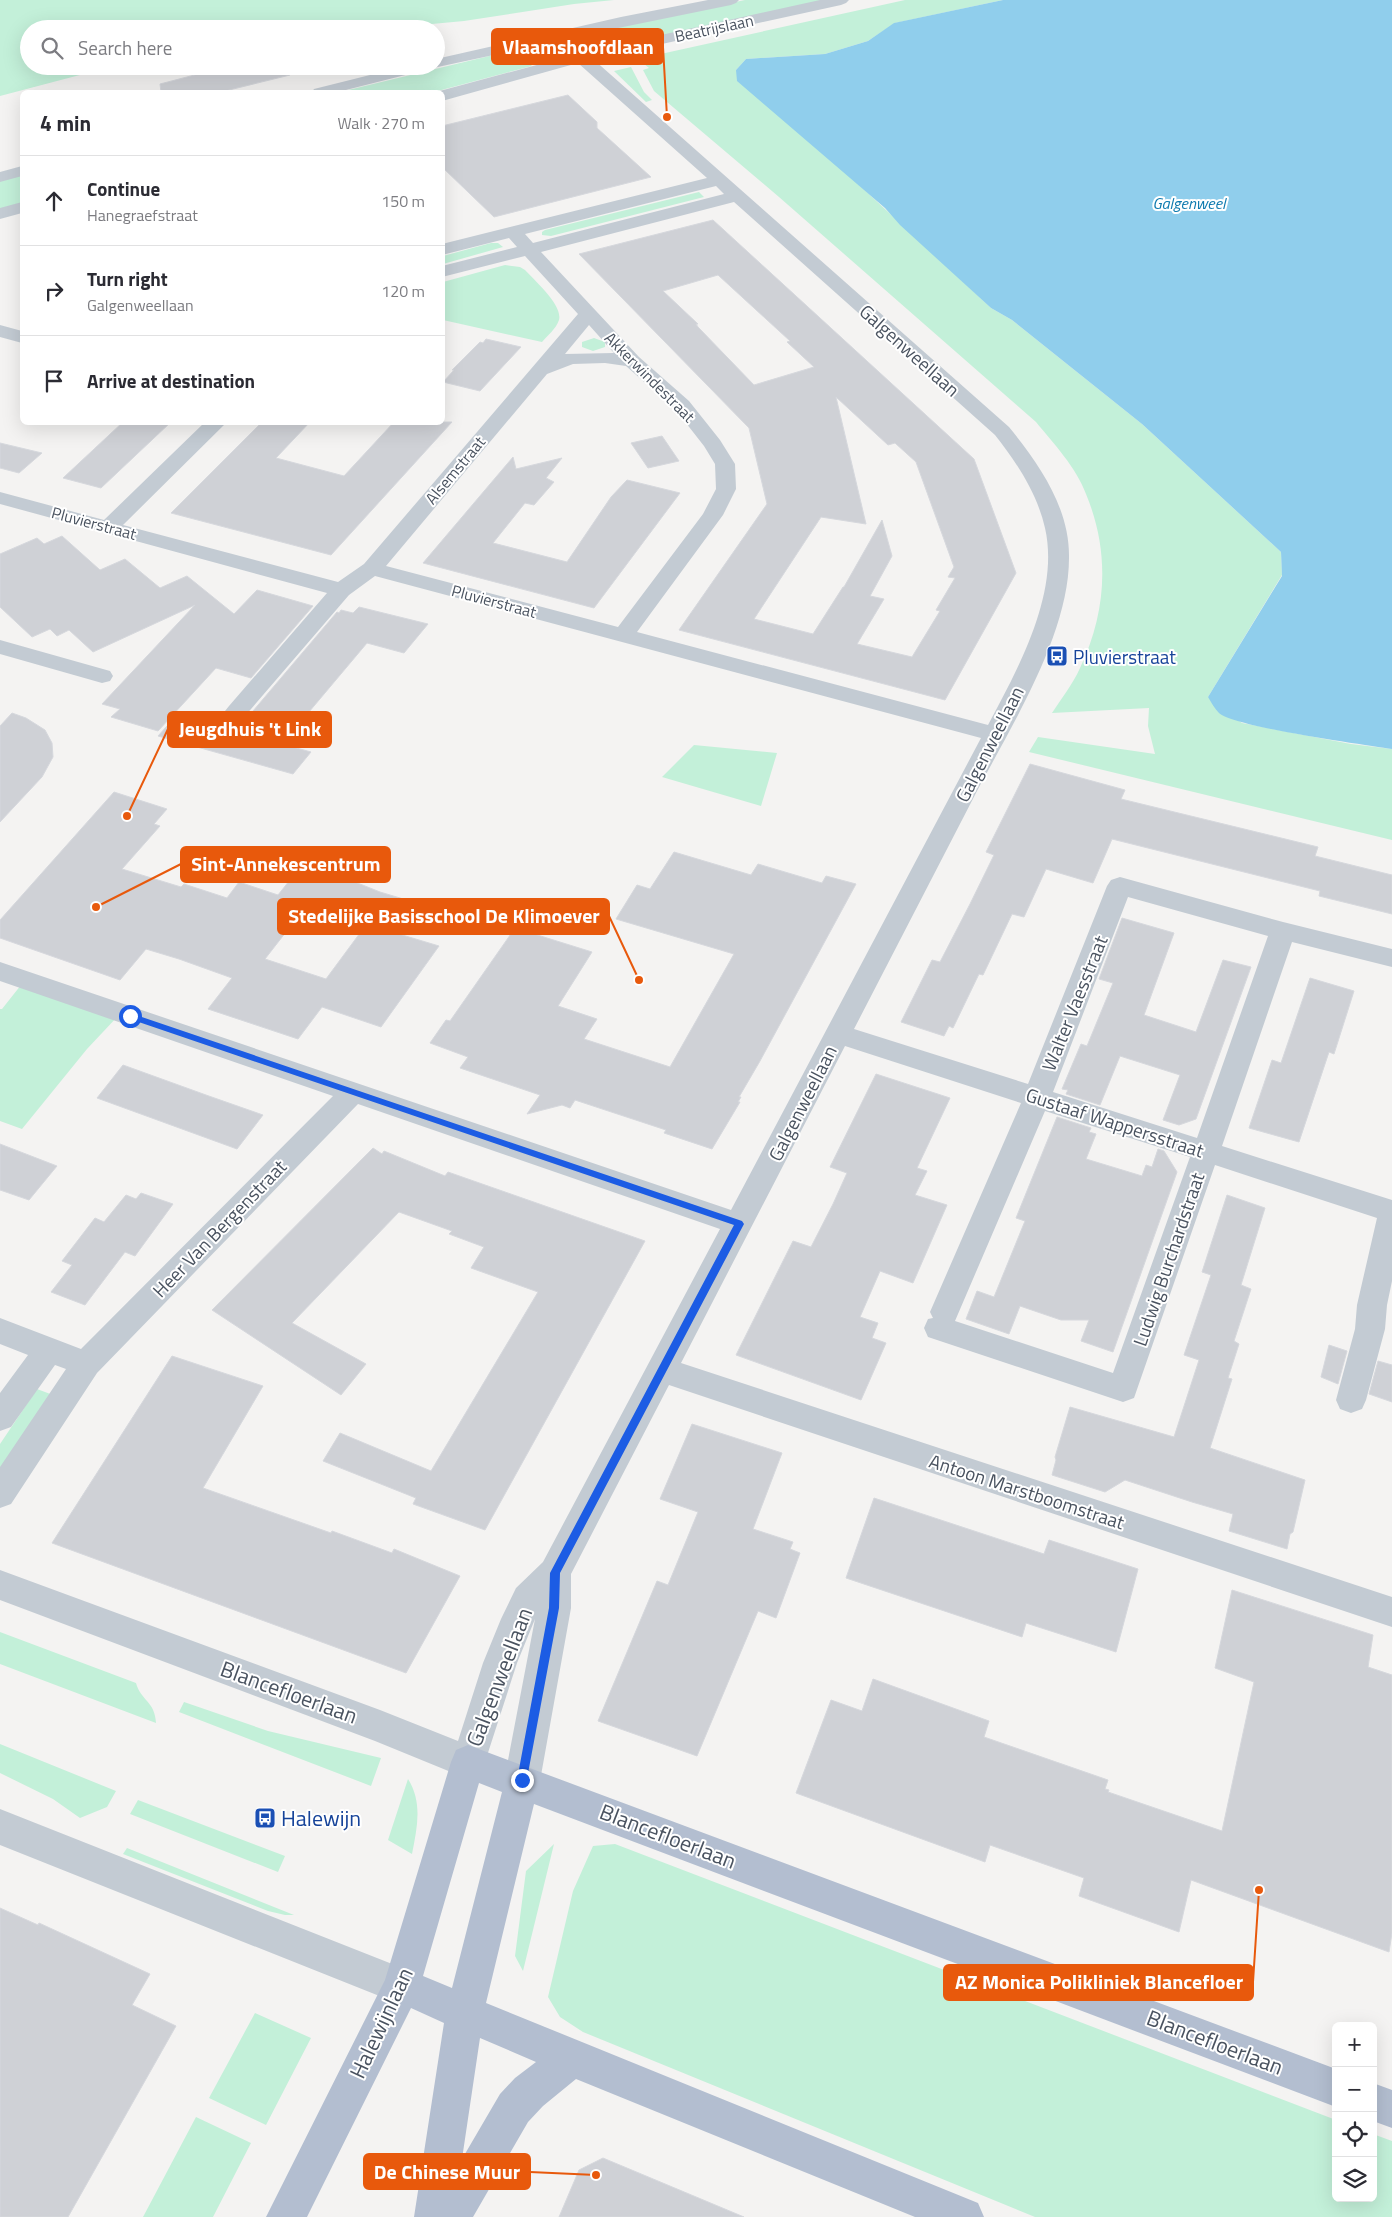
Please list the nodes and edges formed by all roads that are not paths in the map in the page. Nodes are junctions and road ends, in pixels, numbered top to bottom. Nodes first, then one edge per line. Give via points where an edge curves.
1 (731, 0) edge
2 (841, 0) edge
3 (558, 37) junction
4 (582, 58) junction
5 (445, 62) edge
6 (390, 75) edge
7 (328, 90) edge
8 (445, 95) edge
9 (20, 172) edge
10 (0, 177) edge
11 (719, 180) junction
12 (736, 196) junction
13 (20, 208) edge
14 (0, 214) edge
15 (514, 232) junction
16 (529, 248) junction
17 (445, 249) edge
18 (445, 271) edge
19 (588, 314) junction
20 (0, 331) edge
21 (20, 336) edge
22 (632, 361) junction
23 (539, 371) junction
24 (214, 425) edge
25 (0, 498) edge
26 (108, 527) junction
27 (372, 569) junction
28 (341, 590) junction
29 (624, 635) junction
30 (0, 647) edge
31 (102, 676) dead end
32 (237, 712) dead end
33 (995, 734) junction
34 (1283, 931) junction
35 (1392, 958) edge
36 (0, 971) edge
37 (838, 1034) junction
38 (353, 1092) junction
39 (1037, 1097) junction
40 (1205, 1151) junction
41 (1392, 1212) edge
42 (739, 1224) junction
43 (0, 1331) edge
44 (49, 1350) junction
45 (86, 1364) junction
46 (662, 1370) junction
47 (1123, 1389) joint
48 (1351, 1400) dead end
49 (0, 1418) edge
50 (0, 1494) edge
51 (555, 1573) junction
52 (0, 1585) edge
53 (1392, 1612) edge
54 (468, 1762) junction
55 (522, 1780) junction
56 (0, 1827) edge
57 (402, 1986) junction
58 (465, 2012) junction
59 (572, 2058) junction
60 (1332, 2086) edge
61 (1377, 2103) edge
62 (1392, 2109) edge
63 (286, 2217) edge
64 (434, 2217) edge
65 (451, 2217) edge
66 (964, 2217) edge

1 - 3 street, Beatrijslaan
2 - 4 street, Beatrijslaan
3 - 4 street, Galgenweellaan
3 - 5 street, Beatrijslaan
4 - 8 street, Beatrijslaan
4 - 11 street, Galgenweellaan
6 - 7 street
9 - 10 street
11 - 12 street, Galgenweellaan
11 - 15 street
12 - 16 street
12 - 33 street, Galgenweellaan via 1002,431 1034,474 1056,530 1059,564 1054,597 1042,638
13 - 14 street
15 - 16 street, Akkerwindestraat
15 - 17 street
16 - 18 street
16 - 19 street, Akkerwindestraat
19 - 22 street, Akkerwindestraat
19 - 23 street, Alsemstraat
20 - 21 street
22 - 23 street, Alsemstraat via 570,358
22 - 29 street, Akkerwindestraat via 682,405 713,444 725,464 726,489 713,515
23 - 27 street, Alsemstraat
24 - 26 street
25 - 26 street, Pluvierstraat
26 - 28 street, Pluvierstraat
27 - 28 street
27 - 29 street, Pluvierstraat
28 - 32 street
29 - 33 street, Pluvierstraat
30 - 31 street
33 - 37 street, Galgenweellaan
34 - 35 street
34 - 39 street, Walter Vaesstraat via 1120,886
34 - 40 street, Ludwig Burchardstraat
36 - 38 street
37 - 39 street, Gustaaf Wappersstraat
37 - 42 street, Galgenweellaan
38 - 42 street
38 - 45 street, Heer Van Bergenstraat
39 - 40 street, Gustaaf Wappersstraat
39 - 47 street, Walter Vaesstraat via 942,1320
40 - 41 street, Gustaaf Wappersstraat
40 - 47 street, Ludwig Burchardstraat
41 - 48 street via 1370,1329
42 - 46 street, Galgenweellaan
43 - 44 street
44 - 45 street
44 - 49 street
45 - 50 street, Heer Van Bergenstraat
46 - 51 street, Galgenweellaan
46 - 53 street, Antoon Marstboomstraat
51 - 54 street, Galgenweellaan via 528,1599 513,1630
51 - 55 street, Galgenweellaan via 554,1608
52 - 54 street, Blancefloerlaan via 370,1722
54 - 55 main road, Blancefloerlaan
54 - 57 main road, Halewijnlaan
55 - 58 main road
55 - 60 main road, Blancefloerlaan
56 - 57 street
57 - 58 main road
57 - 63 main road, Halewijnlaan
58 - 59 main road
58 - 64 main road
59 - 65 main road via 514,2108
59 - 66 main road
61 - 62 main road

